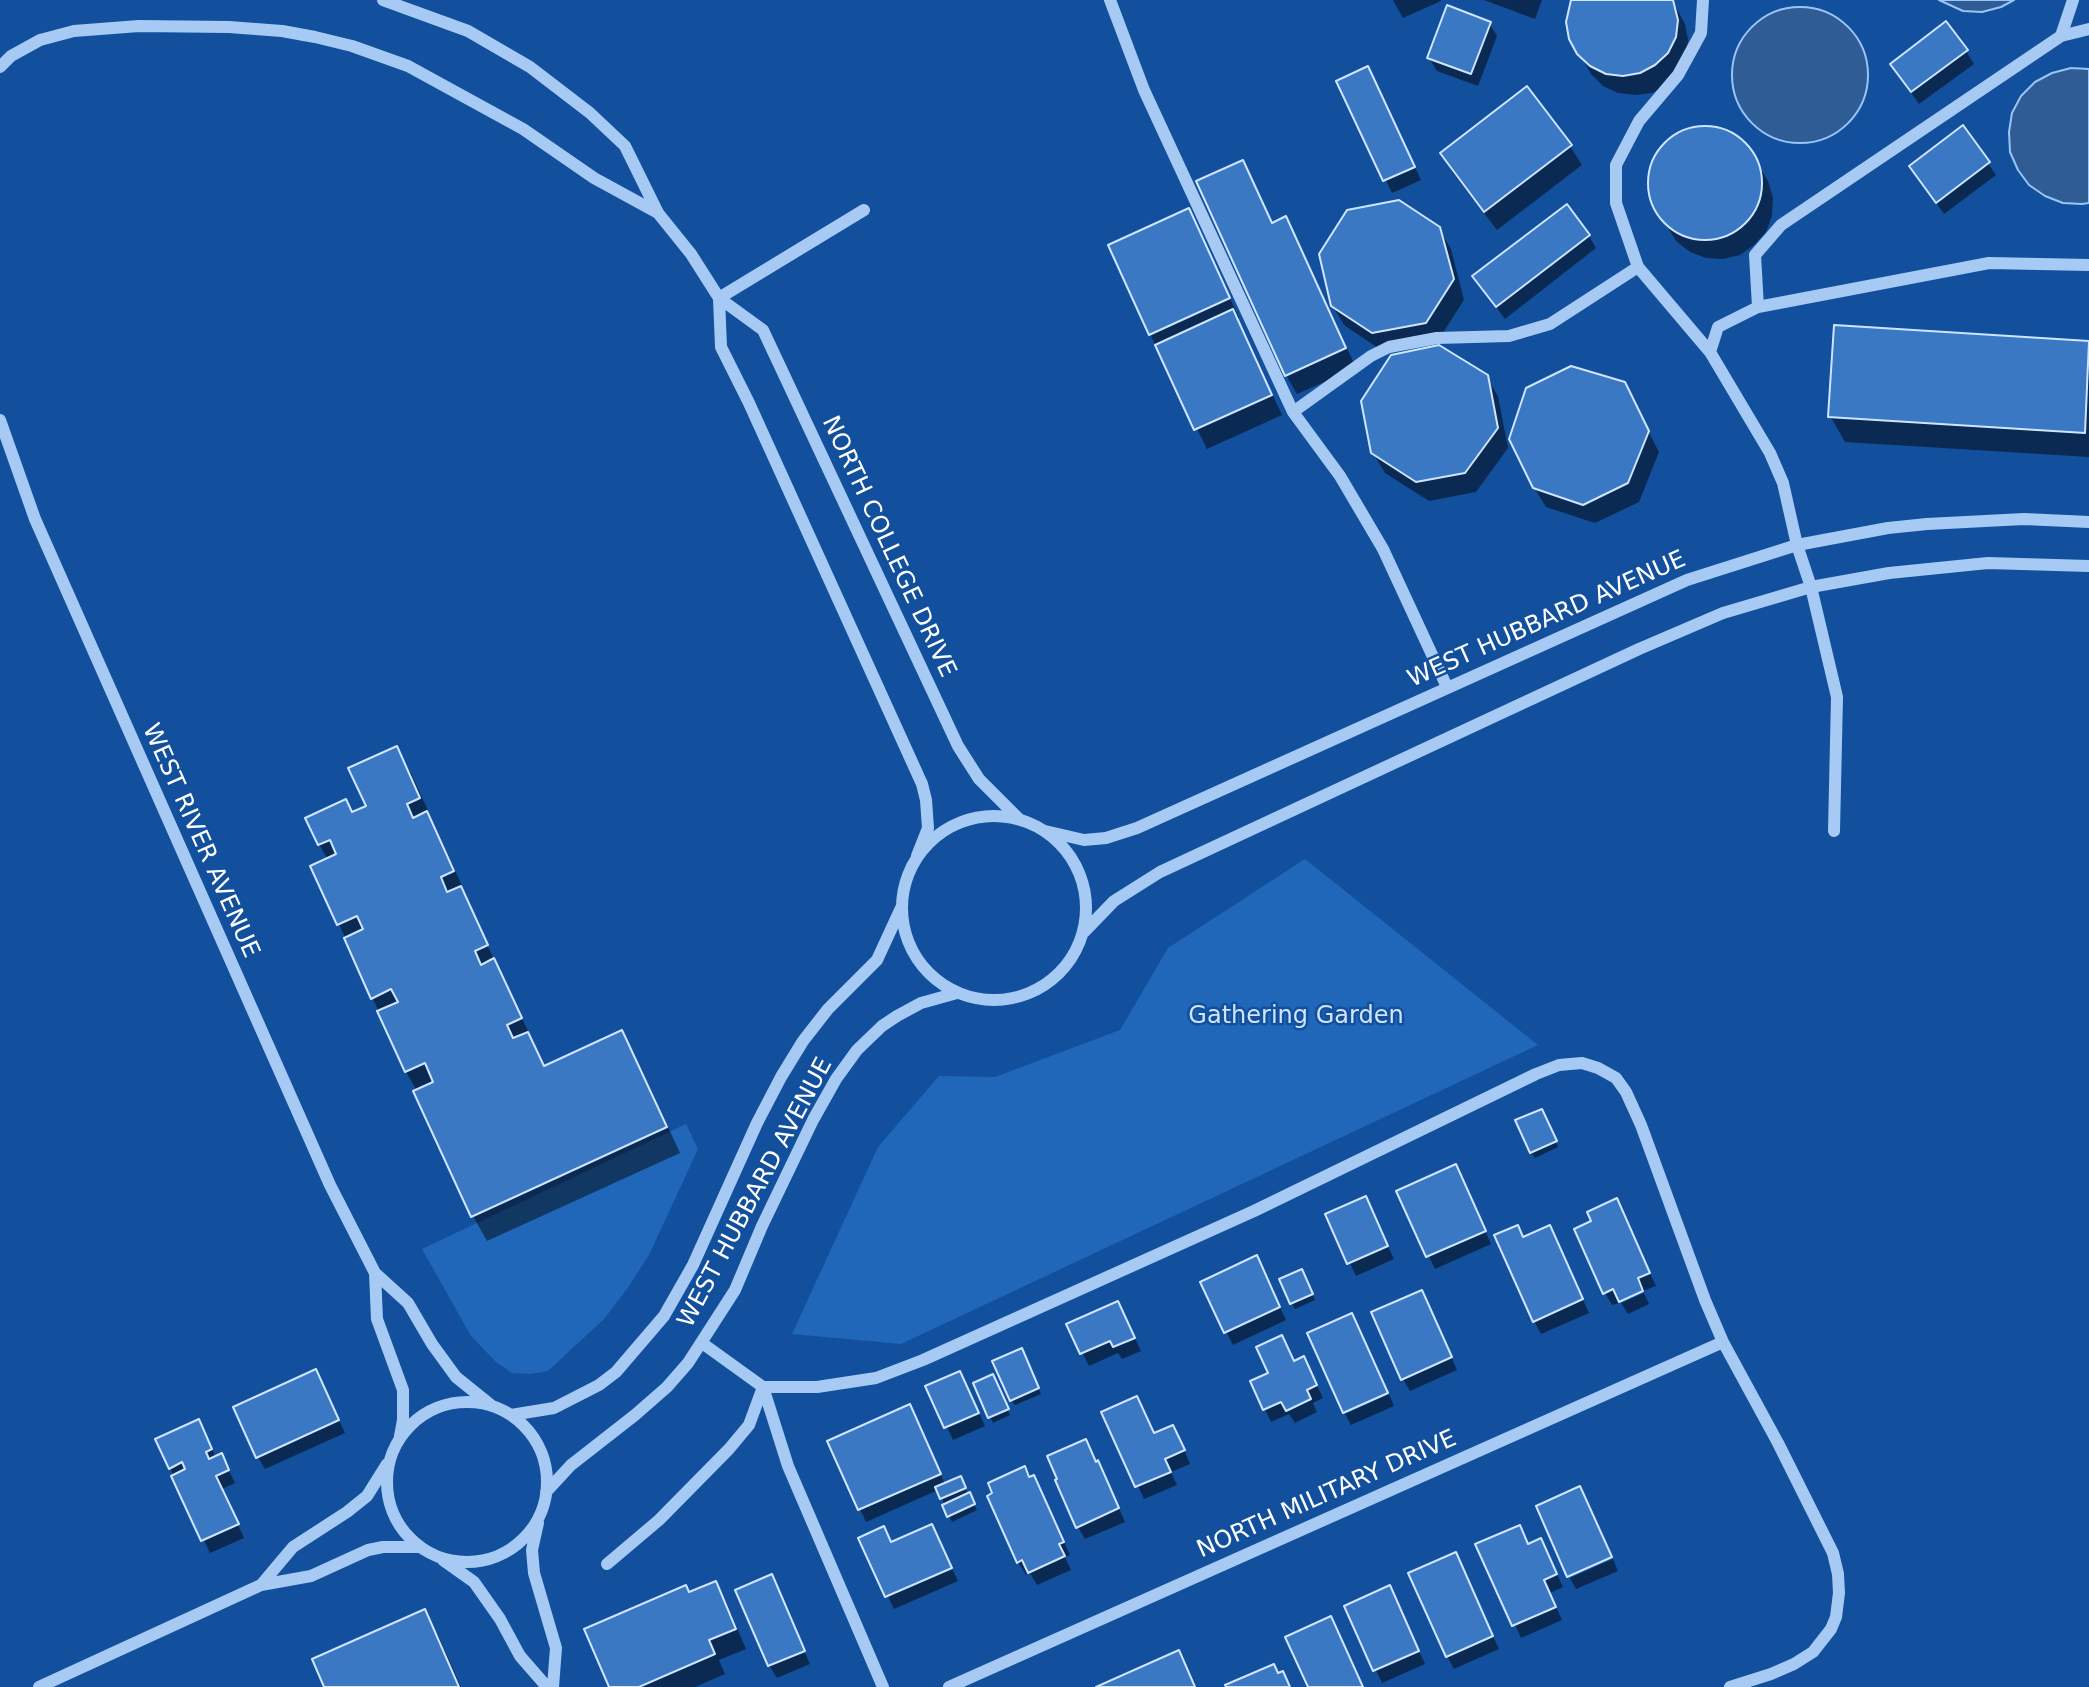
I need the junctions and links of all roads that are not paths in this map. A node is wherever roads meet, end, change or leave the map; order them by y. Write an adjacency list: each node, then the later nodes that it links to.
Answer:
1 (383, 0): 9 (street, NORTH COLLEGE DRIVE)
2 (1110, 0): 15 (street)
3 (1703, 0): 11 (street)
4 (2073, 0): 6 (street)
5 (2089, 29): 6 (street)
6 (2061, 36): 13 (street)
7 (0, 66): 9 (street, NORTH COLLEGE DRIVE)
8 (864, 210): 12 (street)
9 (658, 213): 12 (street, NORTH COLLEGE DRIVE)
10 (2089, 265): 13 (street)
11 (1638, 267): 14 (street); 15 (street)
12 (719, 298): 22 (street, NORTH COLLEGE DRIVE); 25 (street)
13 (1758, 307): 14 (street)
14 (1710, 352): 18 (street)
15 (1293, 412): 21 (street)
16 (0, 420): 29 (street, WEST RIVER AVENUE)
17 (2089, 522): 18 (street, WEST HUBBARD AVENUE)
18 (1797, 545): 20 (street); 21 (street, WEST HUBBARD AVENUE)
19 (2089, 566): 20 (street)
20 (1811, 587): 24 (street); 27 (street)
21 (1447, 687): 23 (street, WEST HUBBARD AVENUE)
22 (1019, 819): 23 (street); 25 (street)
23 (1045, 831): 27 (street)
24 (1834, 831)
25 (917, 856): 26 (street)
26 (901, 908): 28 (street); 34 (street, WEST HUBBARD AVENUE)
27 (1084, 932): 28 (street)
28 (957, 993): 31 (street, WEST HUBBARD AVENUE)
29 (375, 1273): 33 (street, WEST RIVER AVENUE); 35 (street, WEST RIVER AVENUE)
30 (1723, 1342): 32 (street); 47 (street, NORTH MILITARY DRIVE); 48 (street)
31 (702, 1343): 32 (street); 37 (street, WEST HUBBARD AVENUE)
32 (763, 1387): 41 (street); 46 (street)
33 (492, 1406): 34 (street); 35 (street)
34 (511, 1415): 37 (street)
35 (399, 1439): 36 (street)
36 (390, 1461): 39 (street); 42 (street)
37 (546, 1492): 38 (street)
38 (540, 1516): 40 (street); 45 (street)
39 (419, 1547): 40 (street); 42 (street)
40 (440, 1558): 44 (street)
41 (607, 1564)
42 (261, 1584): 43 (street)
43 (40, 1687)
44 (547, 1687)
45 (553, 1687)
46 (884, 1687)
47 (949, 1687)
48 (1730, 1687)

